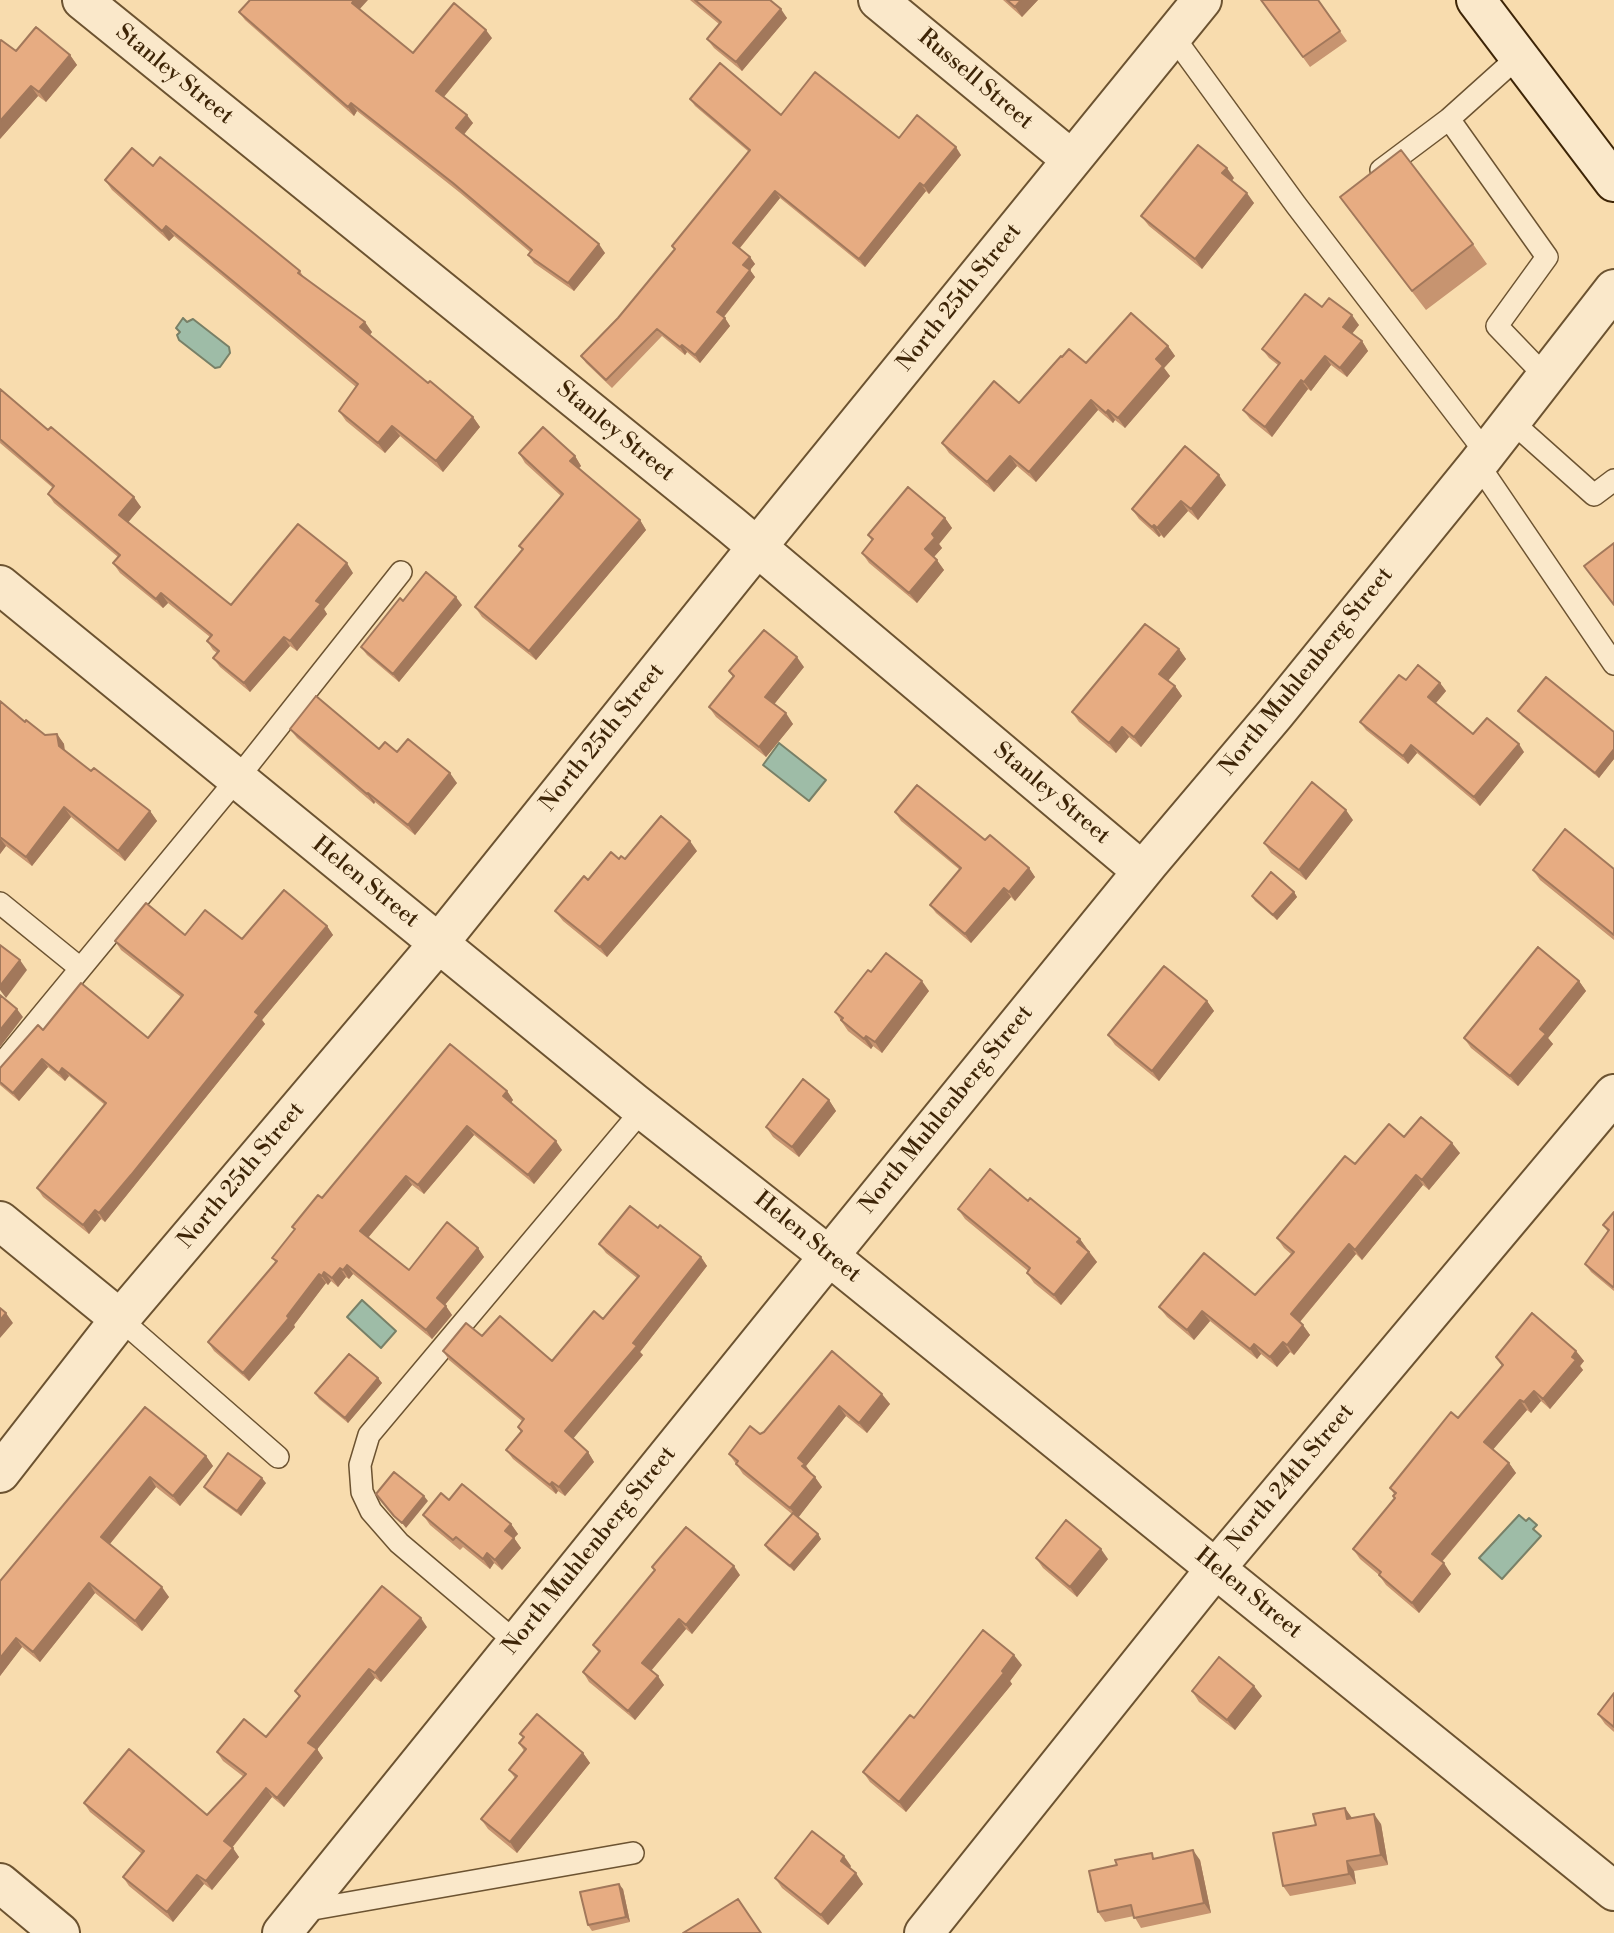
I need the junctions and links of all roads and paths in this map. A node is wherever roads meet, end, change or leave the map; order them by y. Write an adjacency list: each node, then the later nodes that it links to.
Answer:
1 (82, 0): 16 (street, Stanley Street)
2 (878, 0): 8 (street, Russell Street)
3 (1202, 0): 5 (street, North 25th Street)
4 (1476, 0): 6 (street)
5 (1173, 36): 8 (street, North 25th Street); 14 (lane)
6 (1518, 58): 7 (lane); 10 (street)
7 (1449, 119): 9 (lane); 12 (lane)
8 (1072, 160): 16 (street, North 25th Street)
9 (1367, 181)
10 (1614, 182)
11 (1614, 289): 12 (street, North Muhlenberg Street)
12 (1546, 377): 13 (street, North Muhlenberg Street)
13 (1511, 421): 14 (street, North Muhlenberg Street); 15 (lane)
14 (1482, 459): 19 (lane); 21 (street, North Muhlenberg Street)
15 (1614, 480)
16 (757, 547): 21 (street, Stanley Street); 23 (street, North 25th Street)
17 (401, 572): 20 (lane)
18 (0, 585): 20 (street, Helen Street)
19 (1614, 664)
20 (237, 779): 23 (street, Helen Street); 24 (lane)
21 (1142, 871): 29 (street, North Muhlenberg Street)
22 (0, 903): 24 (lane)
23 (438, 944): 27 (street, Helen Street); 30 (street, North 25th Street)
24 (80, 968): 25 (lane)
25 (0, 1066)
26 (1614, 1094): 33 (street, North 24th Street)
27 (643, 1109): 29 (street, Helen Street); 34 (lane)
28 (0, 1221): 30 (street)
29 (829, 1256): 33 (street, Helen Street); 34 (street, North Muhlenberg Street)
30 (120, 1319): 31 (lane); 32 (street, North 25th Street)
31 (278, 1457)
32 (0, 1473)
33 (1216, 1568): 37 (street, Helen Street); 40 (street, North 24th Street)
34 (516, 1642): 38 (street, North Muhlenberg Street)
35 (633, 1853): 38 (lane)
36 (0, 1883): 39 (street)
37 (1614, 1891)
38 (291, 1922)
39 (60, 1933)
40 (924, 1933)

